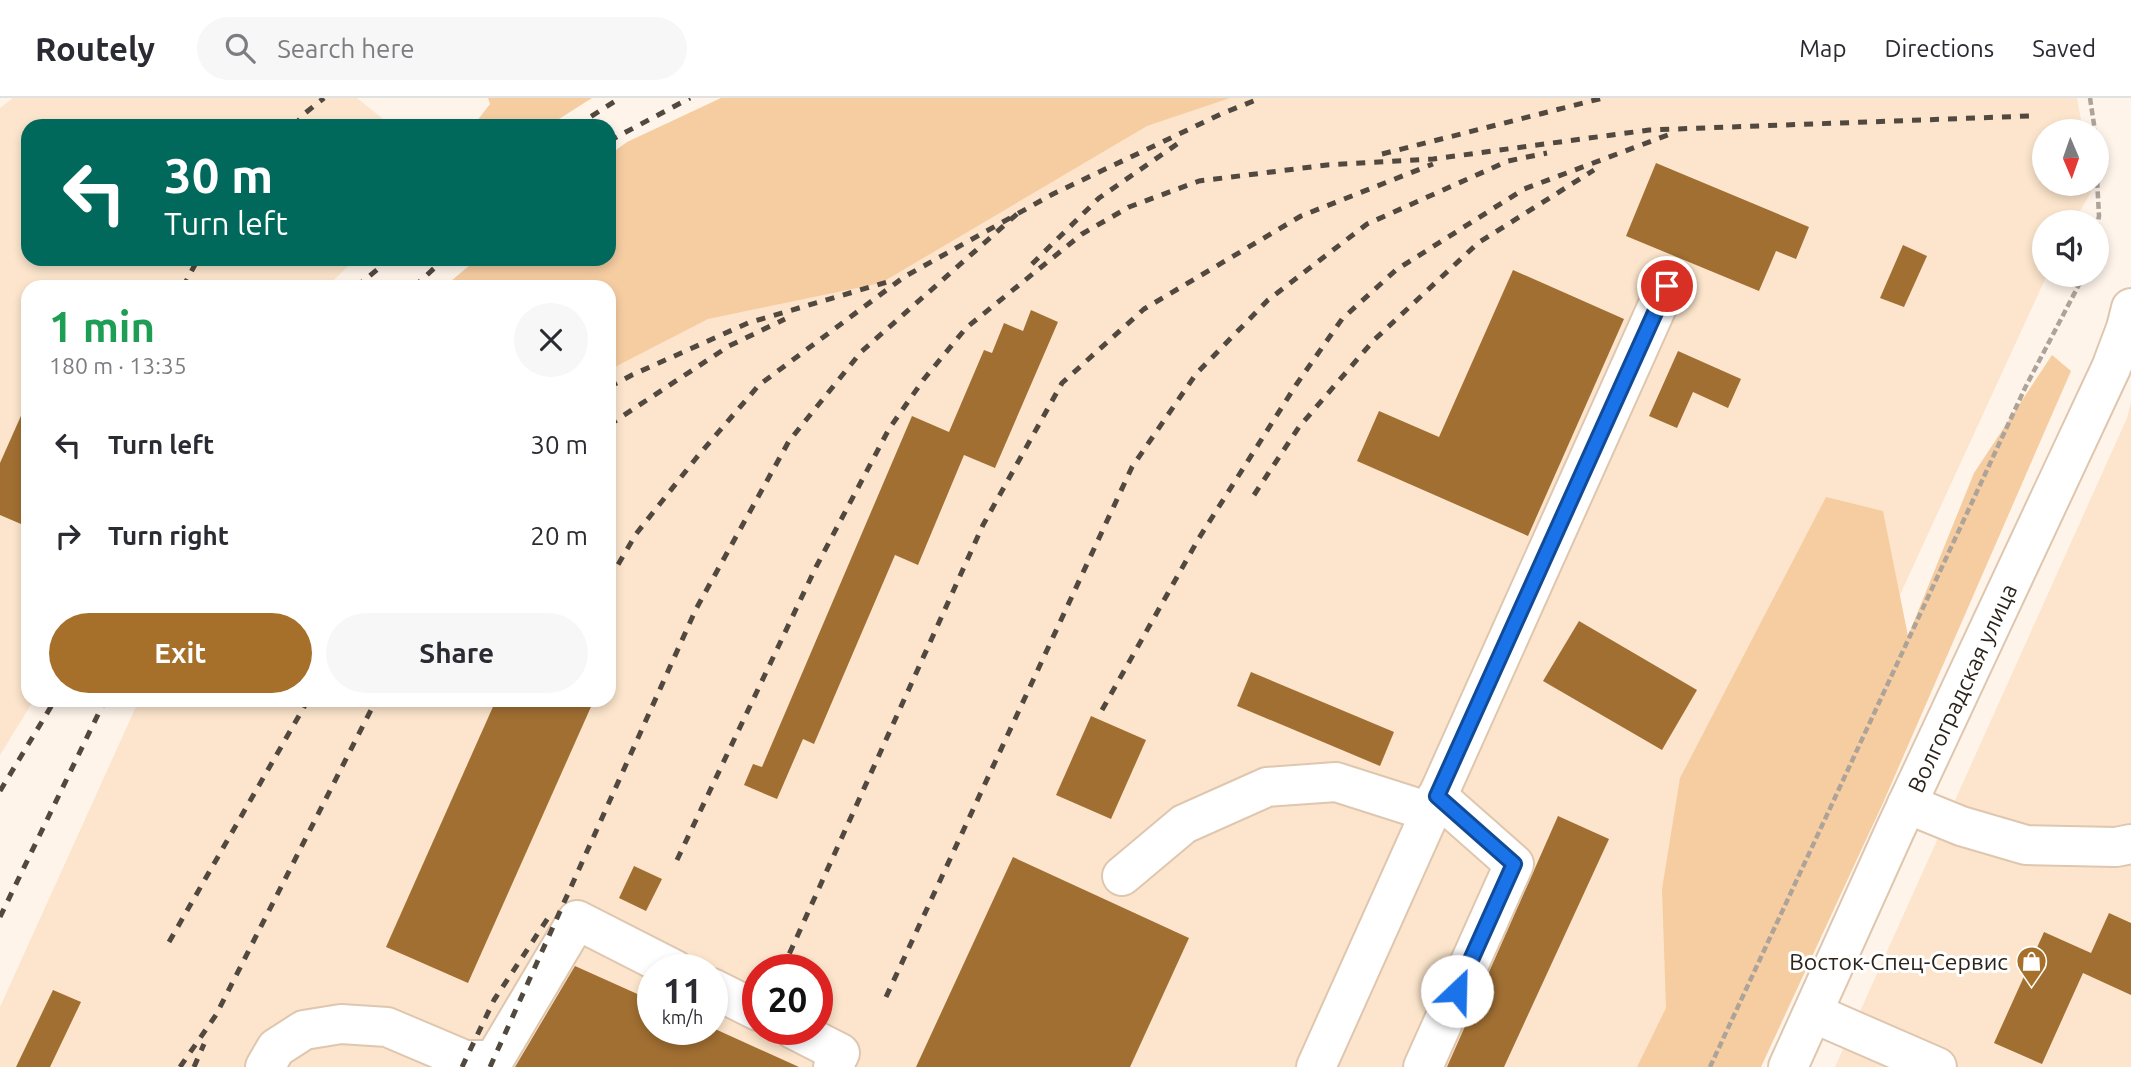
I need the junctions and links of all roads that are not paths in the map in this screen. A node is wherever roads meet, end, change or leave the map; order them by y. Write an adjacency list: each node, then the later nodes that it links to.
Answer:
1 (1667, 286): 4 (main road)
2 (2131, 308): 3 (main road, Волгоградская улица)
3 (2121, 373): 5 (main road, Волгоградская улица)
4 (1434, 804): 7 (main road); 13 (main road); 14 (main road)
5 (1907, 804): 6 (main road); 9 (main road, Волгоградская улица)
6 (2131, 844)
7 (1122, 876)
8 (644, 954): 11 (main road)
9 (1813, 1013): 15 (main road, Волгоградская улица); 16 (main road)
10 (826, 1045): 12 (main road)
11 (265, 1067)
12 (833, 1067)
13 (1316, 1067)
14 (1423, 1067)
15 (1788, 1067)
16 (1937, 1067)

